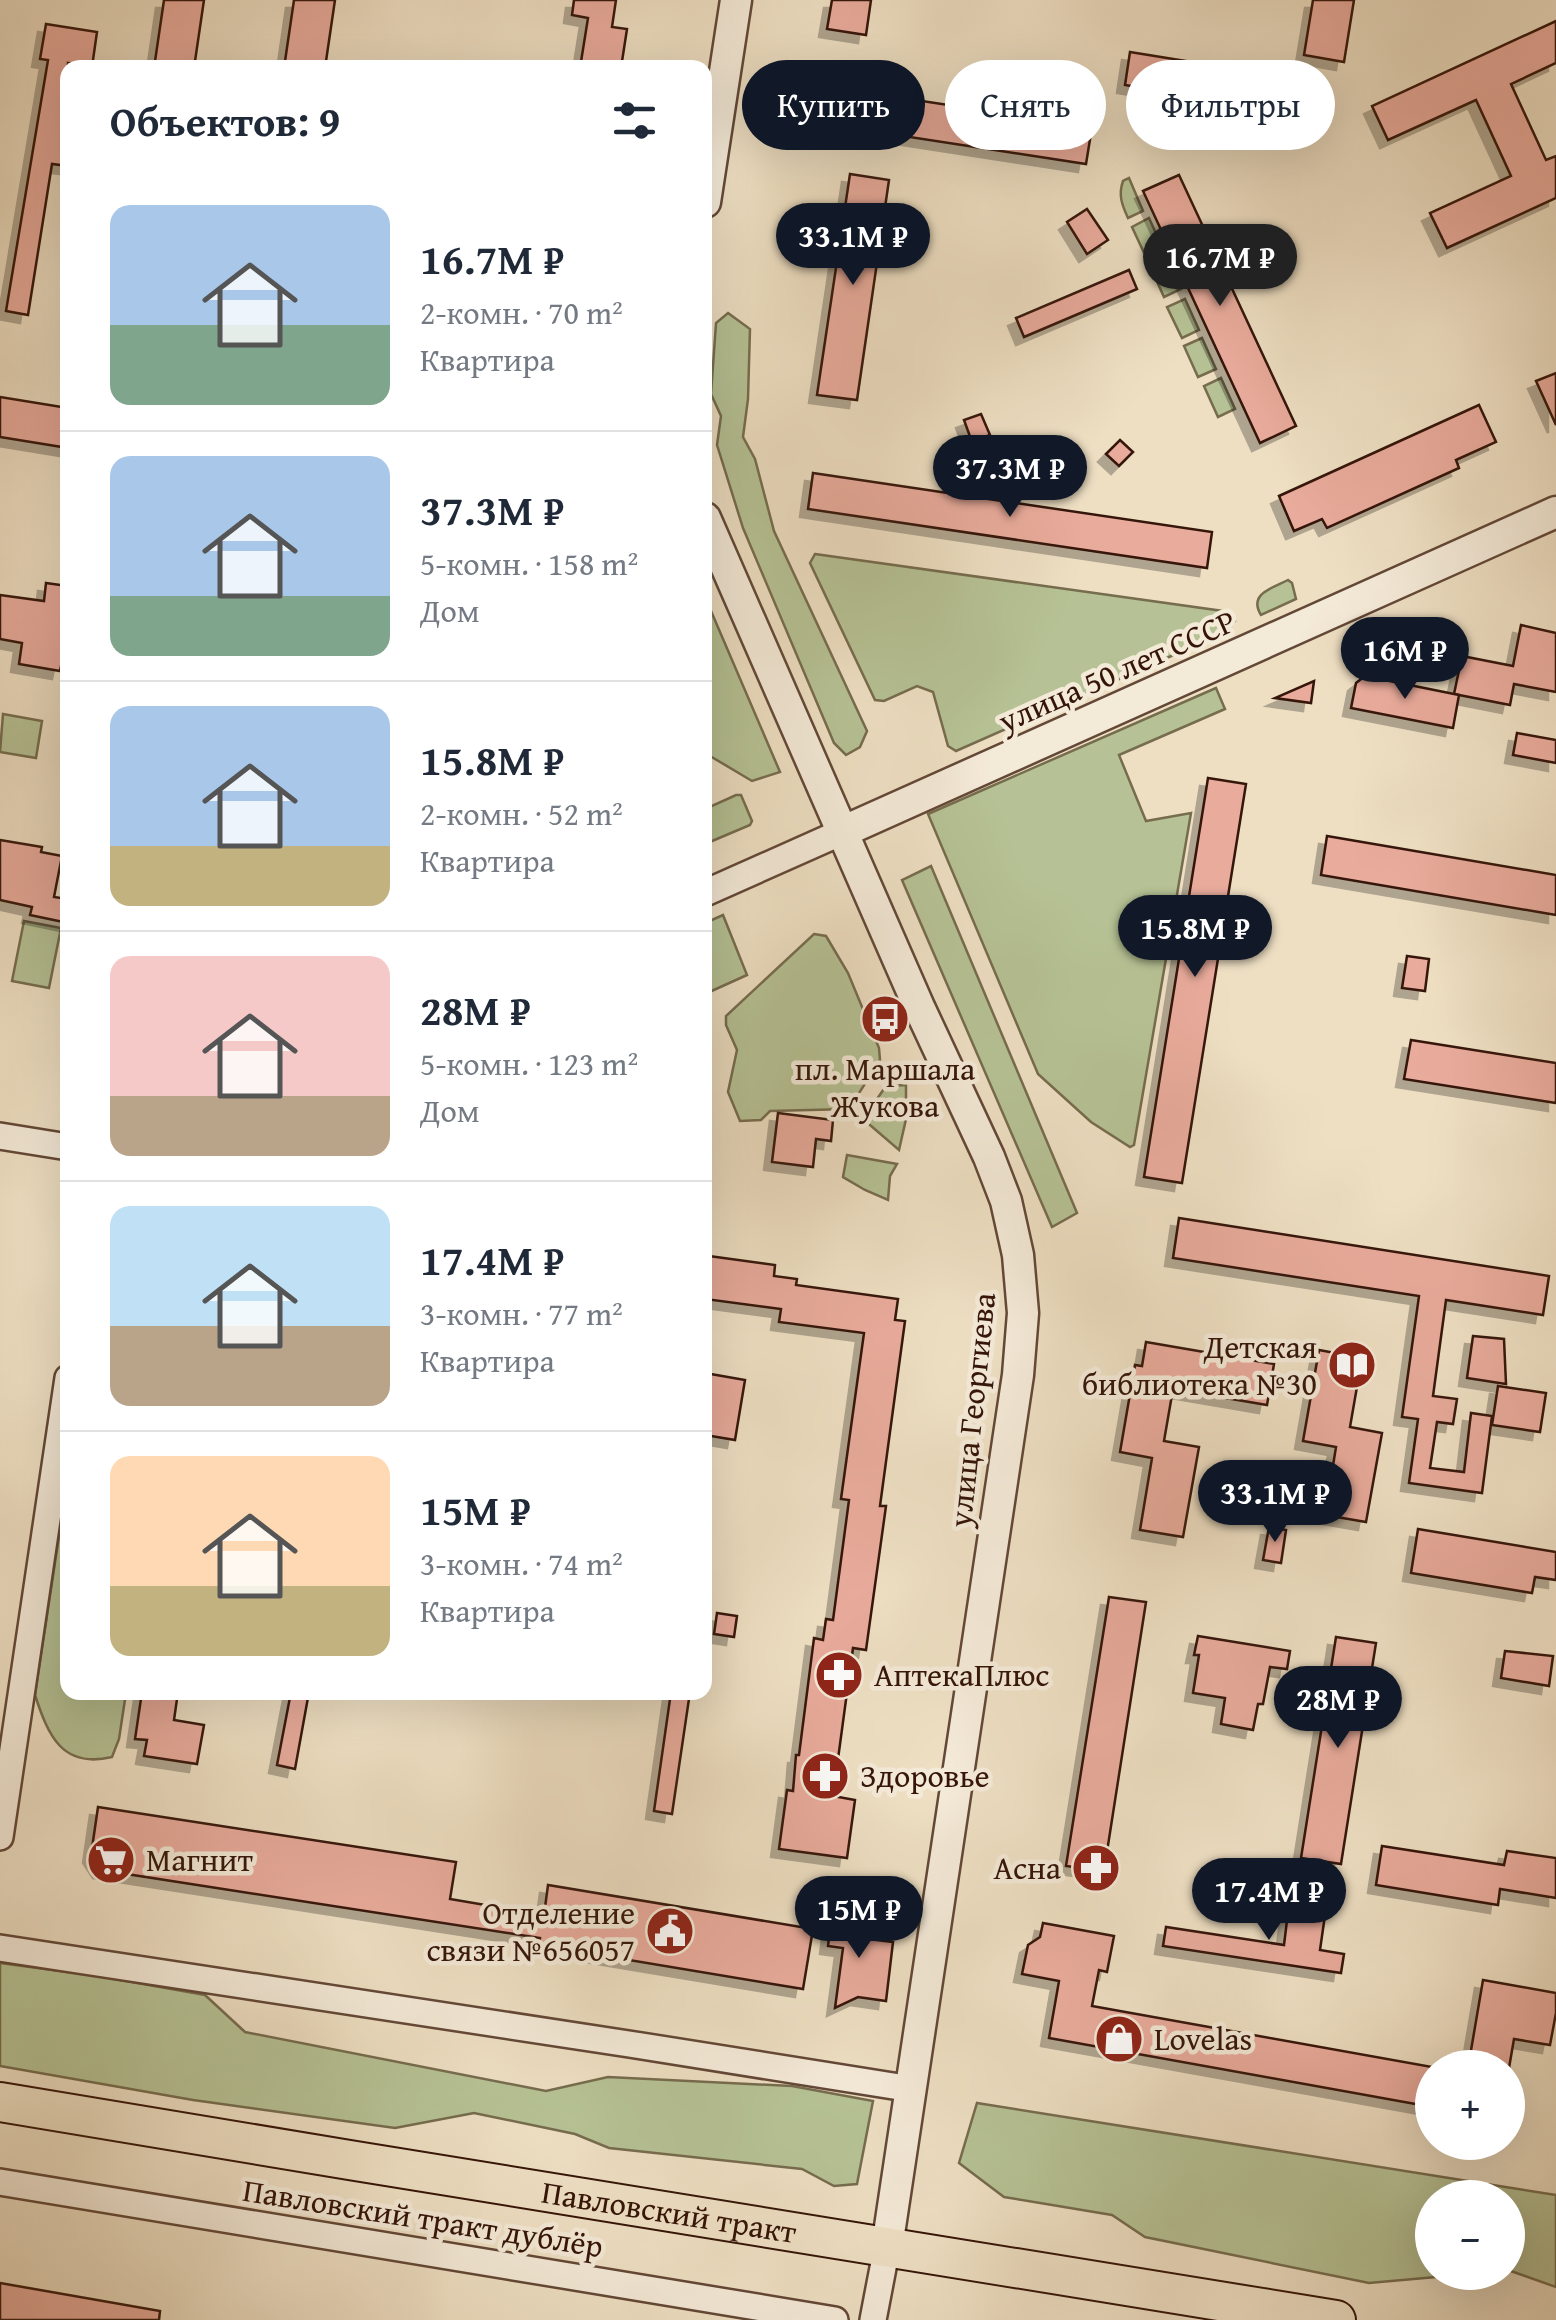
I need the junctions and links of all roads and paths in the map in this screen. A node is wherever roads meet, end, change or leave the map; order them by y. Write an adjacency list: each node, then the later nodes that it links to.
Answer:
1 (736, 0): 2 (street)
2 (712, 156)
3 (1556, 512): 5 (street, улица 50 лет СССР)
4 (712, 534): 5 (street, улица Георгиева)
5 (842, 832): 6 (street, улица 50 лет СССР); 12 (street, улица Георгиева)
6 (712, 890)
7 (0, 1136): 8 (street)
8 (60, 1145)
9 (60, 1432): 10 (street)
10 (0, 1837)
11 (0, 1948): 12 (street)
12 (912, 2089): 15 (street, улица Георгиева)
13 (0, 2102): 15 (main road, Павловский тракт)
14 (0, 2182): 16 (street, Павловский тракт дублёр)
15 (887, 2247): 17 (street); 18 (main road, Павловский тракт)
16 (835, 2320)
17 (874, 2320)
18 (1336, 2320)

